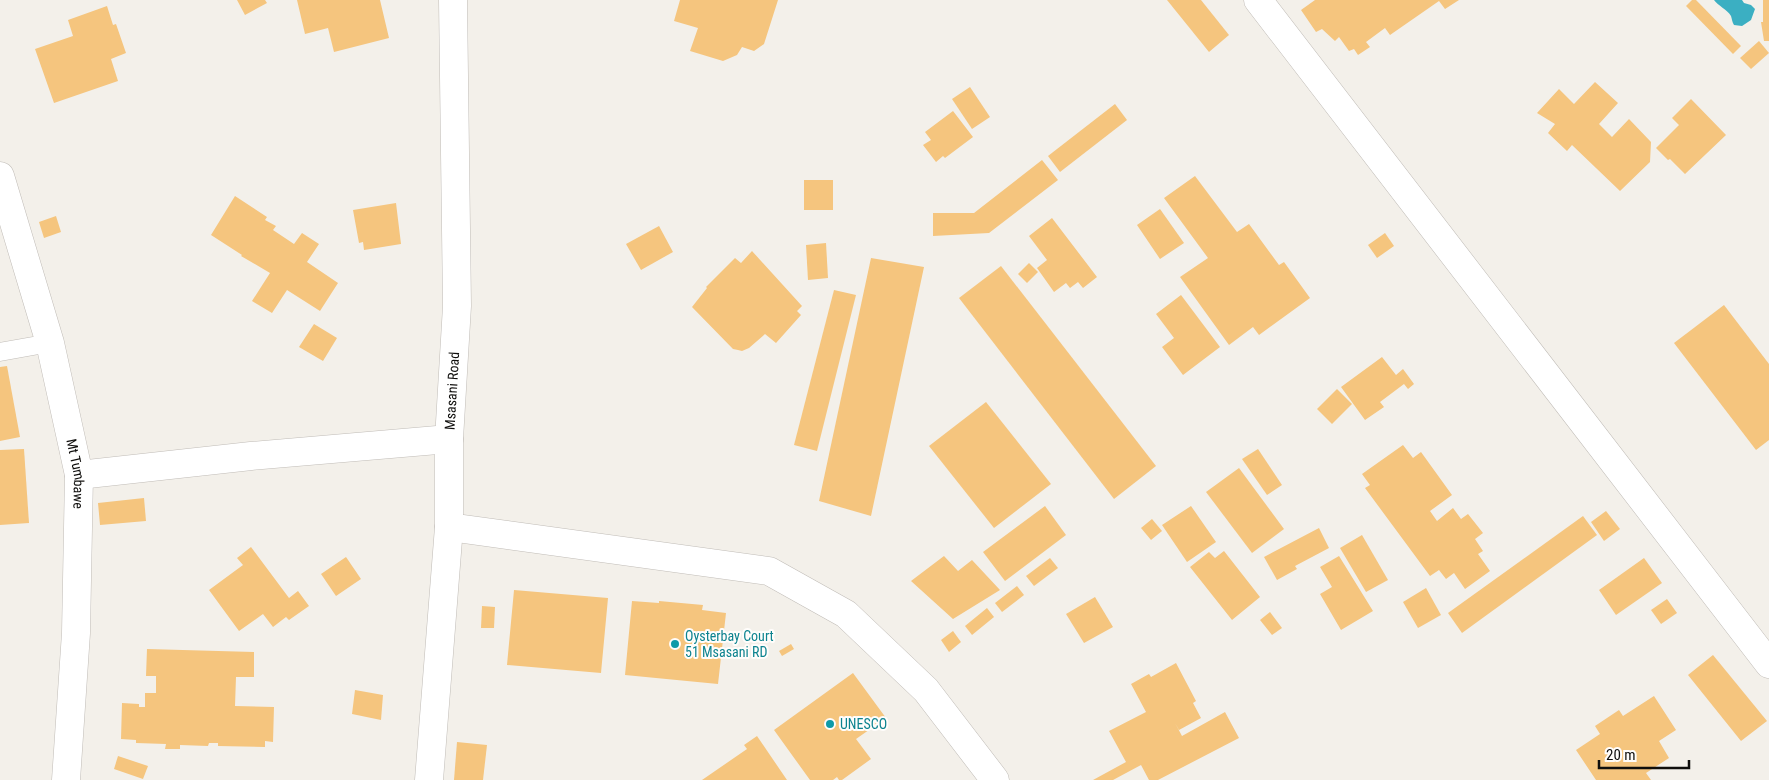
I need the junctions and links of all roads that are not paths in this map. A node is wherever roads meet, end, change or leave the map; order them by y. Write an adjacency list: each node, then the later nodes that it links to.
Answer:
1 (453, 0): 6 (street, Msasani Road)
2 (1258, 0): 9 (street)
3 (0, 176): 4 (street, Mt Tumbawe)
4 (50, 343): 5 (lane); 7 (street, Mt Tumbawe)
5 (0, 352)
6 (449, 439): 7 (street); 8 (street, Msasani Road)
7 (79, 475): 10 (street, Mt Tumbawe)
8 (448, 527): 11 (street, Msasani Road); 12 (street)
9 (1769, 664)
10 (66, 780)
11 (429, 780)
12 (995, 780)

